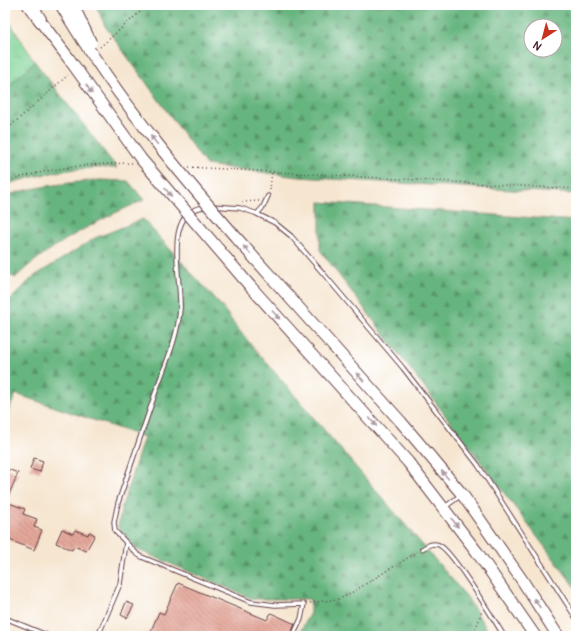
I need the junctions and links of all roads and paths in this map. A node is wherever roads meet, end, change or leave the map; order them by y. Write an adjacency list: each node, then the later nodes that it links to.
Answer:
1 (28, 5): 5 (main road)
2 (36, 5): 5 (lane)
3 (61, 5): 6 (main road, bridge)
4 (73, 5): 6 (main road, bridge)
5 (67, 56): 15 (main road, one-way to 15, bridge)
6 (105, 74): 14 (main road, one-way to 6, bridge)
7 (140, 164): 10 (path)
8 (184, 166): 9 (path)
9 (272, 171): 11 (path); 12 (path)
10 (5, 182)
11 (576, 189)
12 (268, 196): 13 (lane)
13 (257, 214): 16 (lane); 21 (lane)
14 (462, 494): 15 (lane); 28 (main road, one-way to 14)
15 (444, 508): 27 (main road, one-way to 27)
16 (126, 543): 18 (lane); 23 (lane)
17 (422, 549): 18 (path); 19 (lane)
18 (304, 604): 24 (lane)
19 (483, 604): 25 (path); 26 (lane)
20 (5, 618): 22 (lane)
21 (576, 618)
22 (49, 636)
23 (98, 636)
24 (294, 636)
25 (473, 636)
26 (504, 636)
27 (534, 636)
28 (558, 636)

